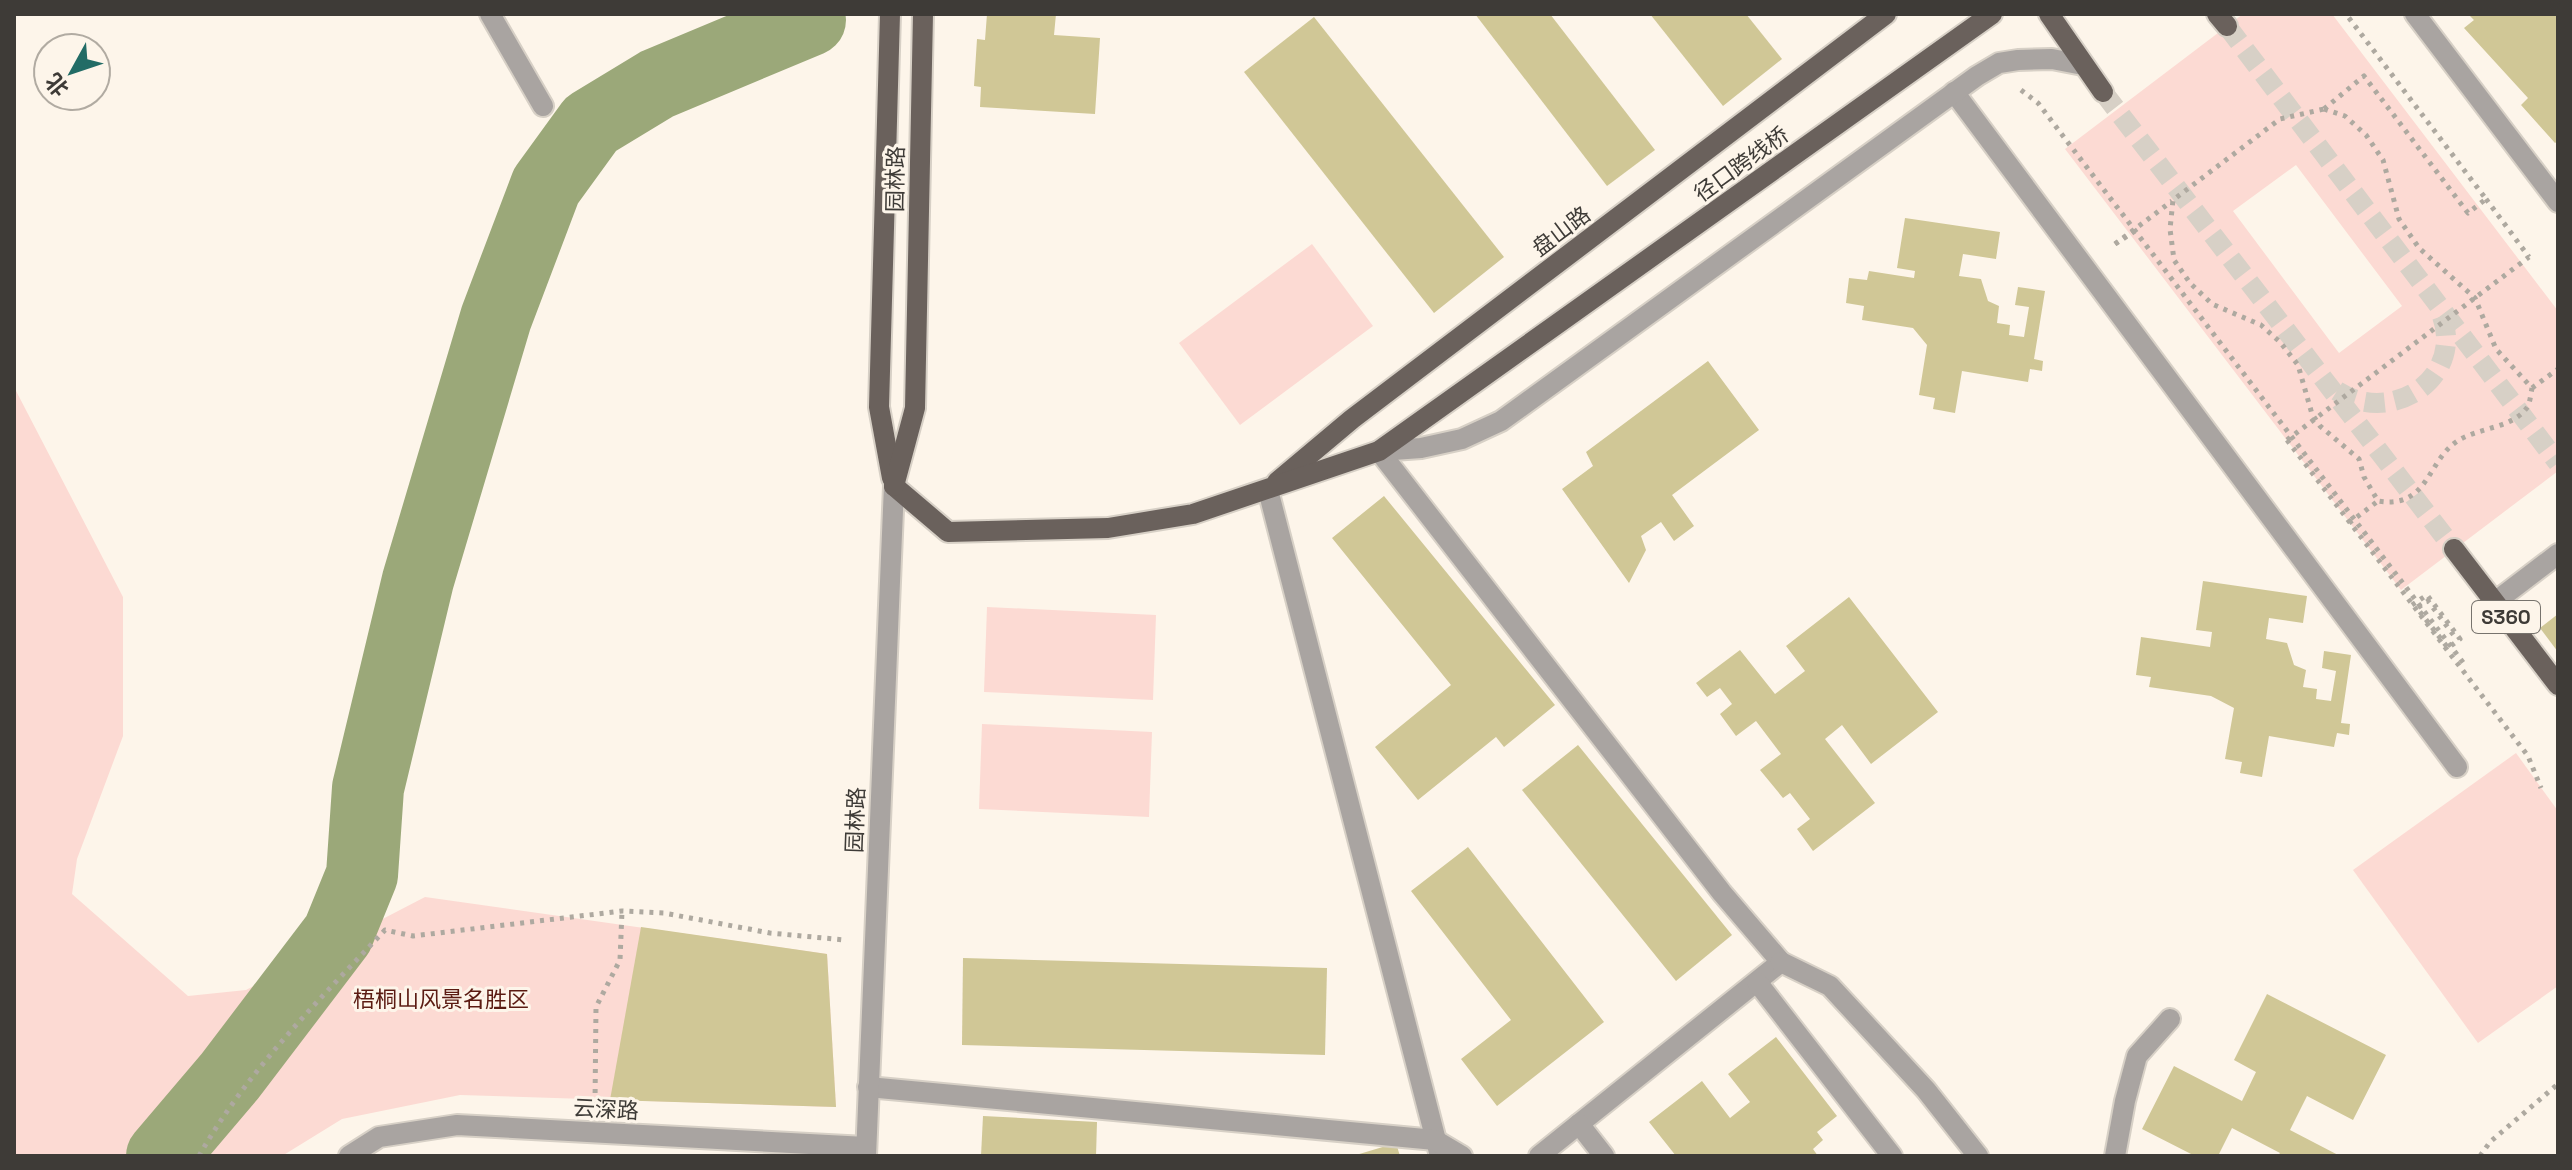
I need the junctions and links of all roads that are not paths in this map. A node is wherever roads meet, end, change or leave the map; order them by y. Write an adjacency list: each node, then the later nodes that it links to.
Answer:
1 (490, 14): 11 (street)
2 (890, 14): 15 (main road, 园林路)
3 (923, 14): 15 (main road, 园林路)
4 (1886, 14): 16 (main road, 盘山路)
5 (1992, 14): 13 (main road, 径口跨线桥)
6 (2049, 14): 8 (main road)
7 (2415, 14): 12 (street)
8 (2083, 65): 9 (street); 10 (main road)
9 (1954, 92): 14 (street); 21 (street)
10 (2103, 92)
11 (543, 106)
12 (2558, 202)
13 (1517, 354): 14 (main road, 盘山路)
14 (1379, 451): 16 (main road, 盘山路); 22 (street)
15 (894, 486): 16 (main road, 盘山路); 25 (street, 园林路)
16 (1268, 490): 27 (street)
17 (2454, 549): 19 (main road, S360)
18 (2558, 554): 19 (street)
19 (2495, 602): 20 (main road, S360)
20 (2558, 685)
21 (2457, 767)
22 (1781, 962): 23 (street); 34 (street)
23 (1757, 982): 26 (street); 33 (street)
24 (2170, 1019): 35 (street)
25 (868, 1087): 27 (street); 28 (street, 园林路)
26 (1579, 1124): 31 (street); 32 (street)
27 (1438, 1148): 30 (street)
28 (866, 1152): 29 (street, 云深路)
29 (349, 1156)
30 (1462, 1156)
31 (1539, 1156)
32 (1604, 1156)
33 (1892, 1156)
34 (1978, 1156)
35 (2115, 1156)

